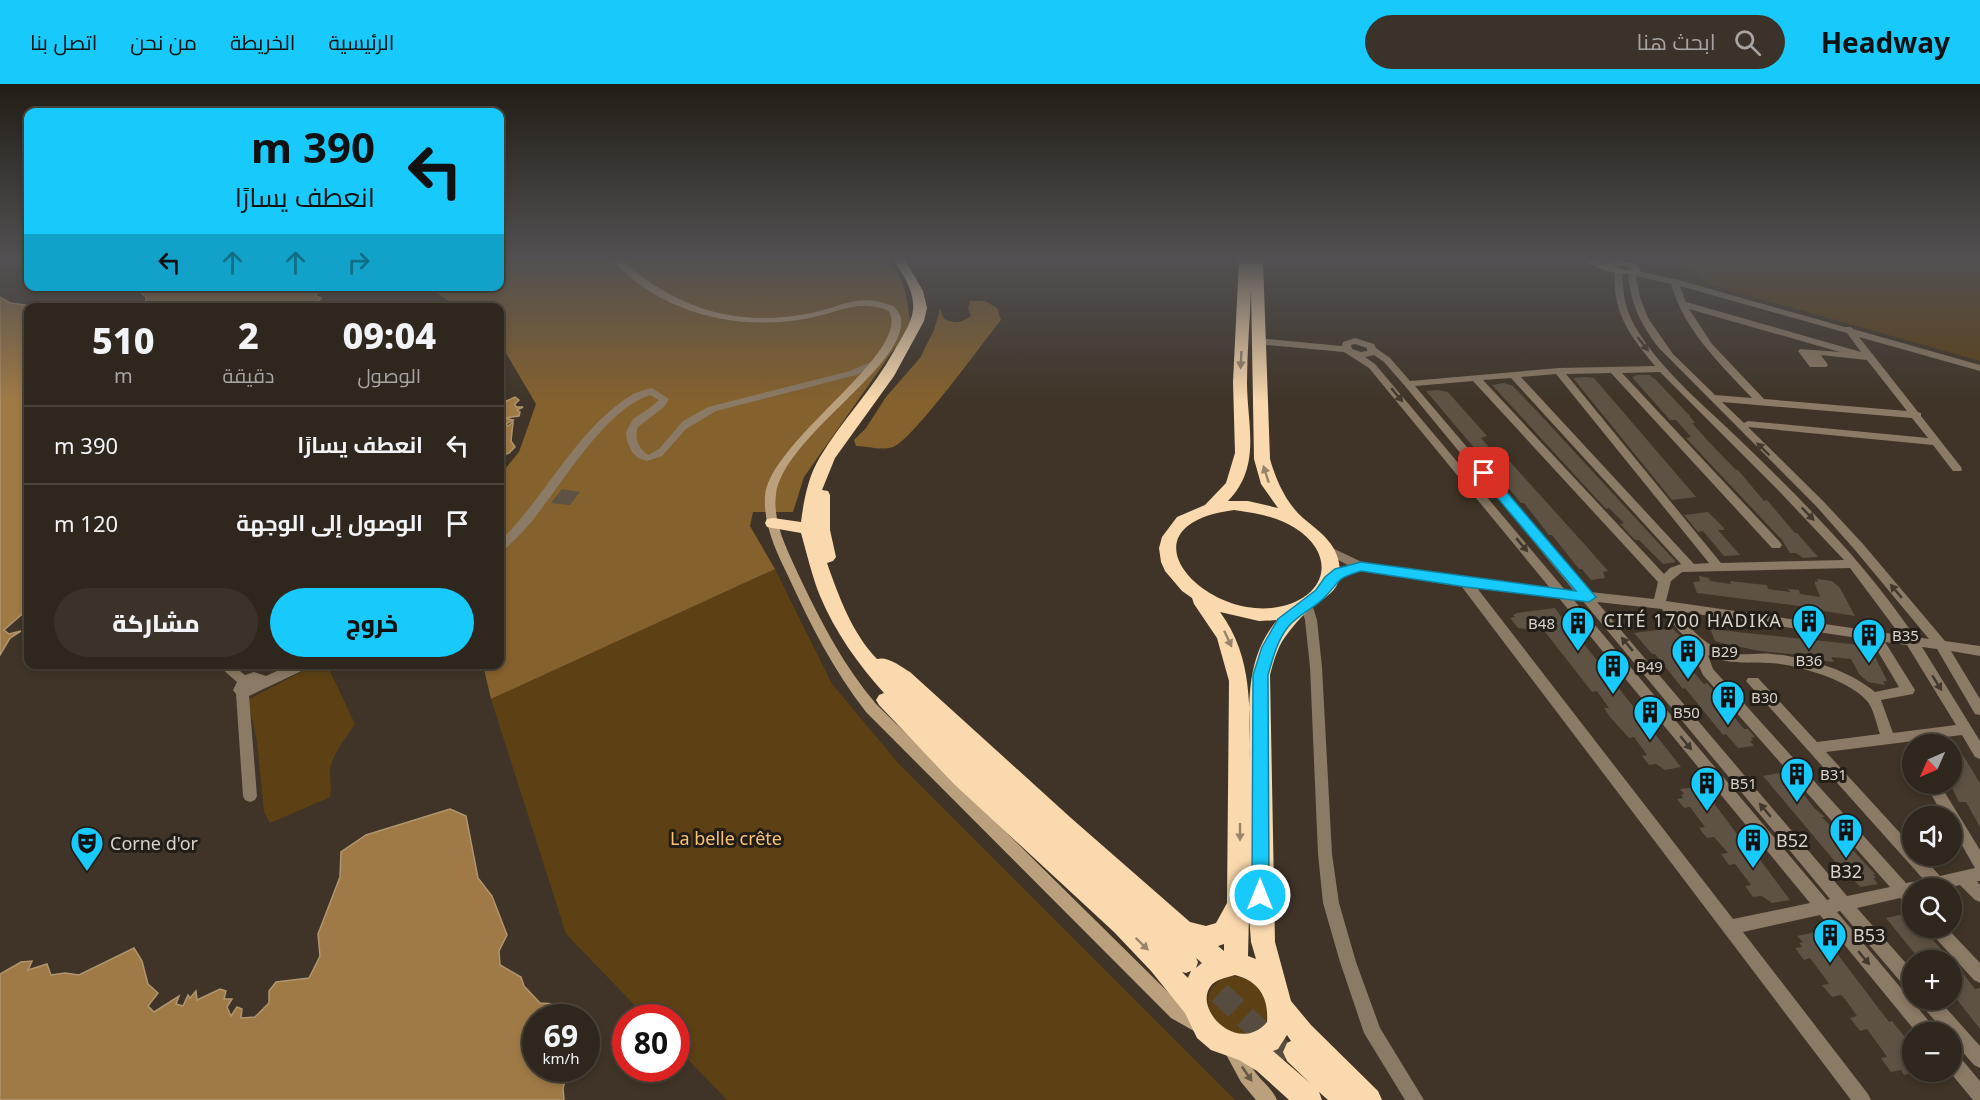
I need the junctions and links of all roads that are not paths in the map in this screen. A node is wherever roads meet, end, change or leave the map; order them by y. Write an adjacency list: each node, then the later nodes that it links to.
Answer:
1 (689, 307): 2 (street)
2 (836, 307)
3 (889, 307): 19 (street)
4 (920, 307): 35 (highway)
5 (923, 307): 43 (highway)
6 (1244, 307): 36 (highway, one-way to 36)
7 (1257, 307): 14 (highway)
8 (1622, 307): 21 (street, one-way to 21)
9 (1637, 307): 29 (street)
10 (1684, 307): 30 (street)
11 (1694, 307): 18 (street)
12 (1769, 307): 13 (street)
13 (1848, 329): 18 (street); 20 (street)
14 (1257, 341): 16 (street); 38 (highway, one-way to 14)
15 (1373, 350): 16 (street); 16 (street); 28 (street)
16 (1351, 352): 52 (street, one-way to 52)
17 (1807, 356): 18 (street)
18 (1869, 357): 31 (street)
19 (873, 364): 25 (street); 27 (street)
20 (1980, 368)
21 (1663, 369): 22 (street); 44 (street, one-way to 44)
22 (1614, 370): 23 (street); 41 (street)
23 (1559, 371): 24 (street); 47 (street)
24 (1513, 374): 26 (street); 46 (street)
25 (836, 377): 27 (street); 40 (street)
26 (1475, 378): 28 (street); 49 (street)
27 (856, 384): 37 (street)
28 (1408, 384): 53 (street)
29 (1712, 398): 30 (street); 58 (street, one-way to 29)
30 (1760, 401): 31 (street)
31 (1917, 415): 33 (street)
32 (1748, 424): 33 (street)
33 (1937, 442): 34 (street)
34 (1958, 469)
35 (812, 498): 37 (highway); 39 (highway)
36 (1212, 507): 38 (highway); 51 (highway)
37 (772, 521): 39 (highway); 95 (street)
38 (1298, 522): 42 (highway)
39 (808, 529): 43 (highway); 61 (highway)
40 (504, 543)
41 (1776, 545)
42 (1326, 549): 45 (street); 48 (highway)
43 (826, 553): 61 (highway)
44 (1854, 564): 47 (street); 57 (street)
45 (1361, 567): 48 (street); 50 (street)
46 (1691, 568): 47 (street); 49 (street)
47 (1719, 568)
48 (1329, 580): 54 (highway)
49 (1664, 581): 55 (street)
50 (1466, 583): 52 (street); 84 (street)
51 (1193, 592): 54 (highway); 81 (highway, one-way to 81)
52 (1563, 594): 53 (street); 83 (street, one-way to 83)
53 (1589, 597): 55 (street); 82 (street, one-way to 53)
54 (1306, 604): 91 (highway); 105 (street)
55 (1663, 604): 56 (street); 59 (street)
56 (1875, 635): 57 (street); 66 (street)
57 (1912, 641): 58 (street); 68 (street, one-way to 68)
58 (1940, 645): 60 (street); 67 (street)
59 (1704, 647): 66 (street); 78 (street)
60 (1980, 651)
61 (875, 664): 85 (highway); 87 (highway); 92 (highway, one-way to 92)
62 (228, 669): 65 (street)
63 (294, 669): 65 (street)
64 (1753, 681): 70 (street)
65 (243, 686): 72 (street)
66 (1872, 697): 69 (street)
67 (1980, 710)
68 (1965, 729): 69 (street); 71 (street)
69 (1888, 739): 70 (street)
70 (1814, 748): 76 (street)
71 (1980, 753)
72 (250, 796)
73 (1962, 834): 74 (street)
74 (1980, 864)
75 (1980, 874): 77 (street)
76 (1933, 878)
77 (1963, 878): 80 (street)
78 (1902, 882)
79 (1902, 893): 82 (street)
80 (1980, 895)
81 (1239, 898): 85 (highway); 88 (highway)
82 (1843, 903): 83 (street); 89 (street)
83 (1822, 908): 84 (street); 94 (street, one-way to 94)
84 (1731, 927): 106 (street)
85 (1182, 930): 88 (highway)
86 (1946, 938): 90 (street)
87 (1189, 959)
88 (1229, 964): 91 (highway); 92 (highway)
89 (1902, 971)
90 (1980, 975)
91 (1279, 1002): 96 (highway); 104 (highway)
92 (1194, 1005): 95 (highway)
93 (1938, 1010): 97 (street)
94 (1919, 1022)
95 (1206, 1029): 96 (highway)
96 (1238, 1047): 100 (street, one-way to 100); 101 (highway)
97 (1980, 1059)
98 (1962, 1073): 99 (street)
99 (1980, 1095)
100 (1268, 1100)
101 (1309, 1100)
102 (1333, 1100): 103 (highway)
103 (1347, 1100)
104 (1369, 1100)
105 (1415, 1100)
106 (1862, 1100)

